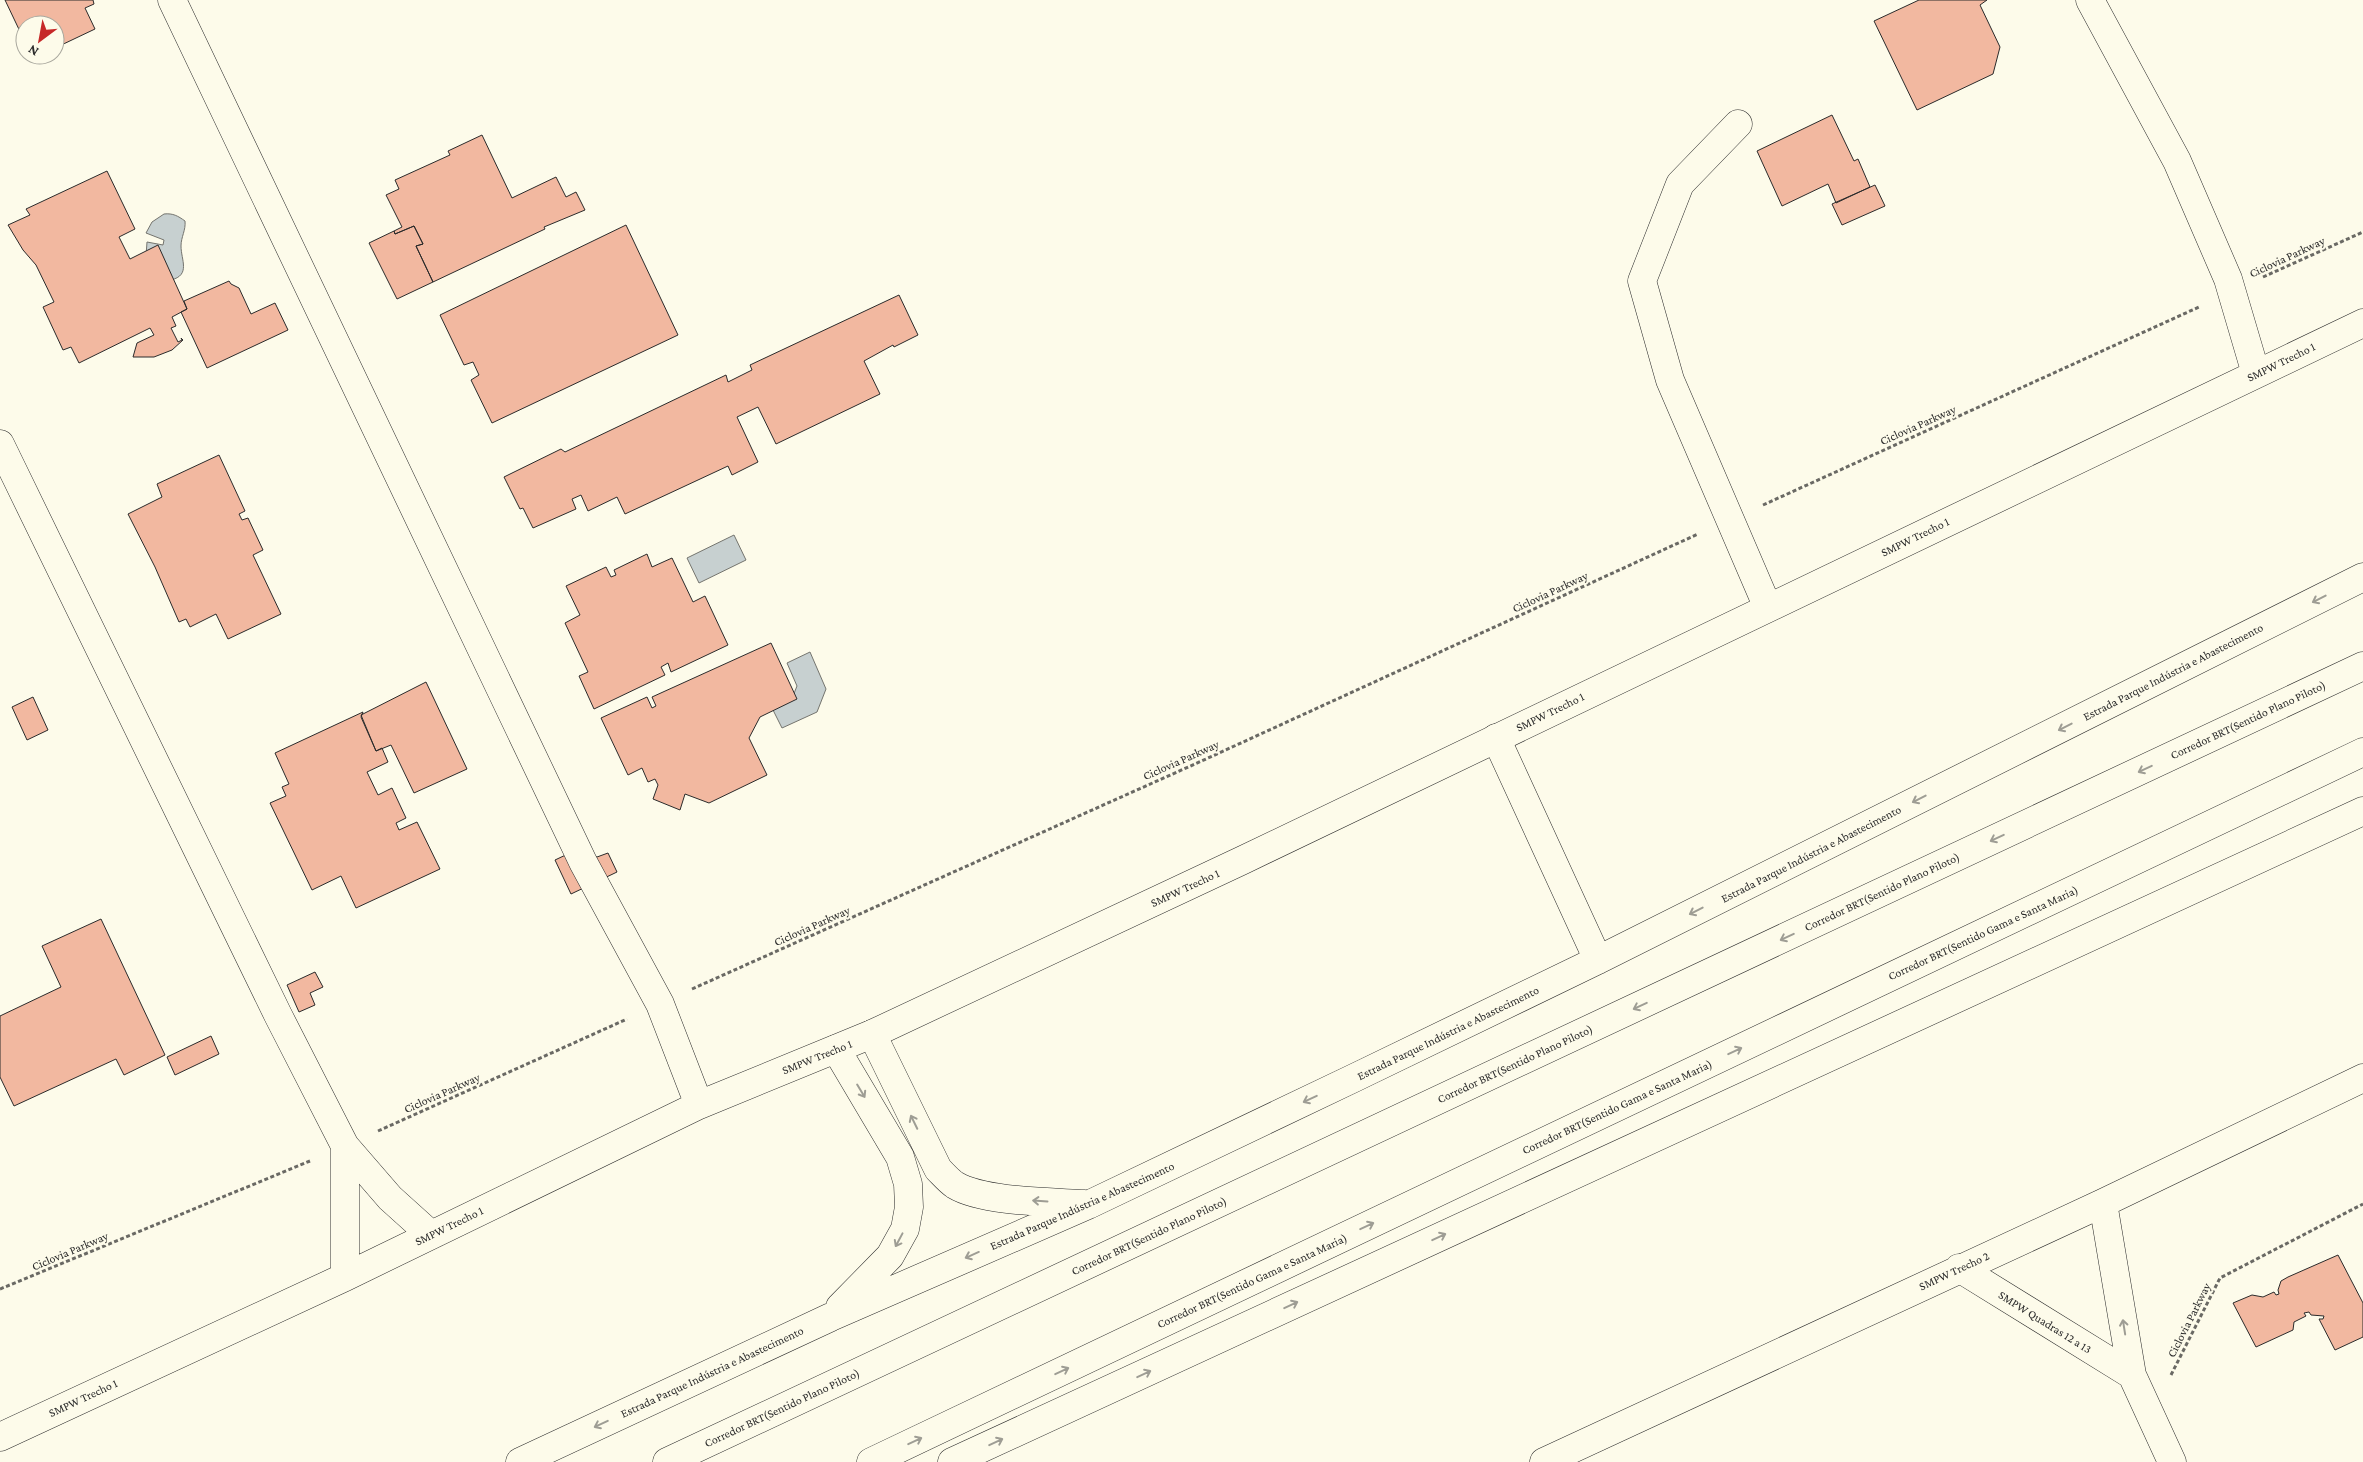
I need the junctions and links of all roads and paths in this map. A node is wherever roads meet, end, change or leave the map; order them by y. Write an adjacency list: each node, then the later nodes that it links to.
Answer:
1 (172, 0): 17 (main road)
2 (2090, 0): 5 (main road)
3 (1738, 124): 9 (main road)
4 (2363, 232): 5 (path, Ciclovia Parkway)
5 (2232, 292): 7 (main road); 9 (path, Ciclovia Parkway)
6 (2363, 323): 7 (main road, SMPW Trecho 1)
7 (2256, 374): 11 (main road, SMPW Trecho 1)
8 (0, 444): 22 (main road)
9 (1730, 520): 11 (main road); 17 (path, Ciclovia Parkway)
10 (2363, 577): 16 (main road, Estrada Parque Indústria e Abastecimento, one-way to 16)
11 (1768, 608): 13 (main road, SMPW Trecho 1)
12 (2363, 666): 35 (main road, Corredor BRT(Sentido Plano Piloto), one-way to 35)
13 (1496, 738): 16 (main road); 18 (main road, SMPW Trecho 1)
14 (2363, 752): 36 (main road, Corredor BRT(Sentido Gama e Santa Maria), one-way to 14)
15 (2363, 811): 37 (main road, one-way to 15)
16 (1598, 960): 25 (main road, Estrada Parque Indústria e Abastecimento, one-way to 25)
17 (660, 1004): 21 (main road); 22 (path, Ciclovia Parkway)
18 (872, 1034): 19 (main road, SMPW Trecho 1); 25 (main road, one-way to 18)
19 (836, 1049): 21 (main road, SMPW Trecho 1); 30 (main road, one-way to 30)
20 (2363, 1078): 23 (main road, SMPW Trecho 2)
21 (700, 1105): 26 (main road, SMPW Trecho 1)
22 (345, 1146): 26 (main road); 28 (main road); 29 (path, Ciclovia Parkway)
23 (2103, 1203): 27 (main road, SMPW Trecho 2); 31 (main road, one-way to 23)
24 (2363, 1204): 32 (path, Ciclovia Parkway)
25 (1088, 1205): 30 (main road, Estrada Parque Indústria e Abastecimento, one-way to 30)
26 (431, 1235): 28 (main road, SMPW Trecho 1)
27 (1959, 1268): 31 (main road, SMPW Quadras 12 a 13); 38 (main road, SMPW Trecho 2)
28 (345, 1277): 33 (main road, SMPW Trecho 1)
29 (0, 1289)
30 (831, 1317): 34 (main road, Estrada Parque Indústria e Abastecimento, one-way to 34)
31 (2132, 1376): 32 (main road)
32 (2150, 1415): 39 (main road)
33 (0, 1436)
34 (520, 1462)
35 (667, 1462)
36 (871, 1462)
37 (952, 1462)
38 (1544, 1462)
39 (2172, 1462)

